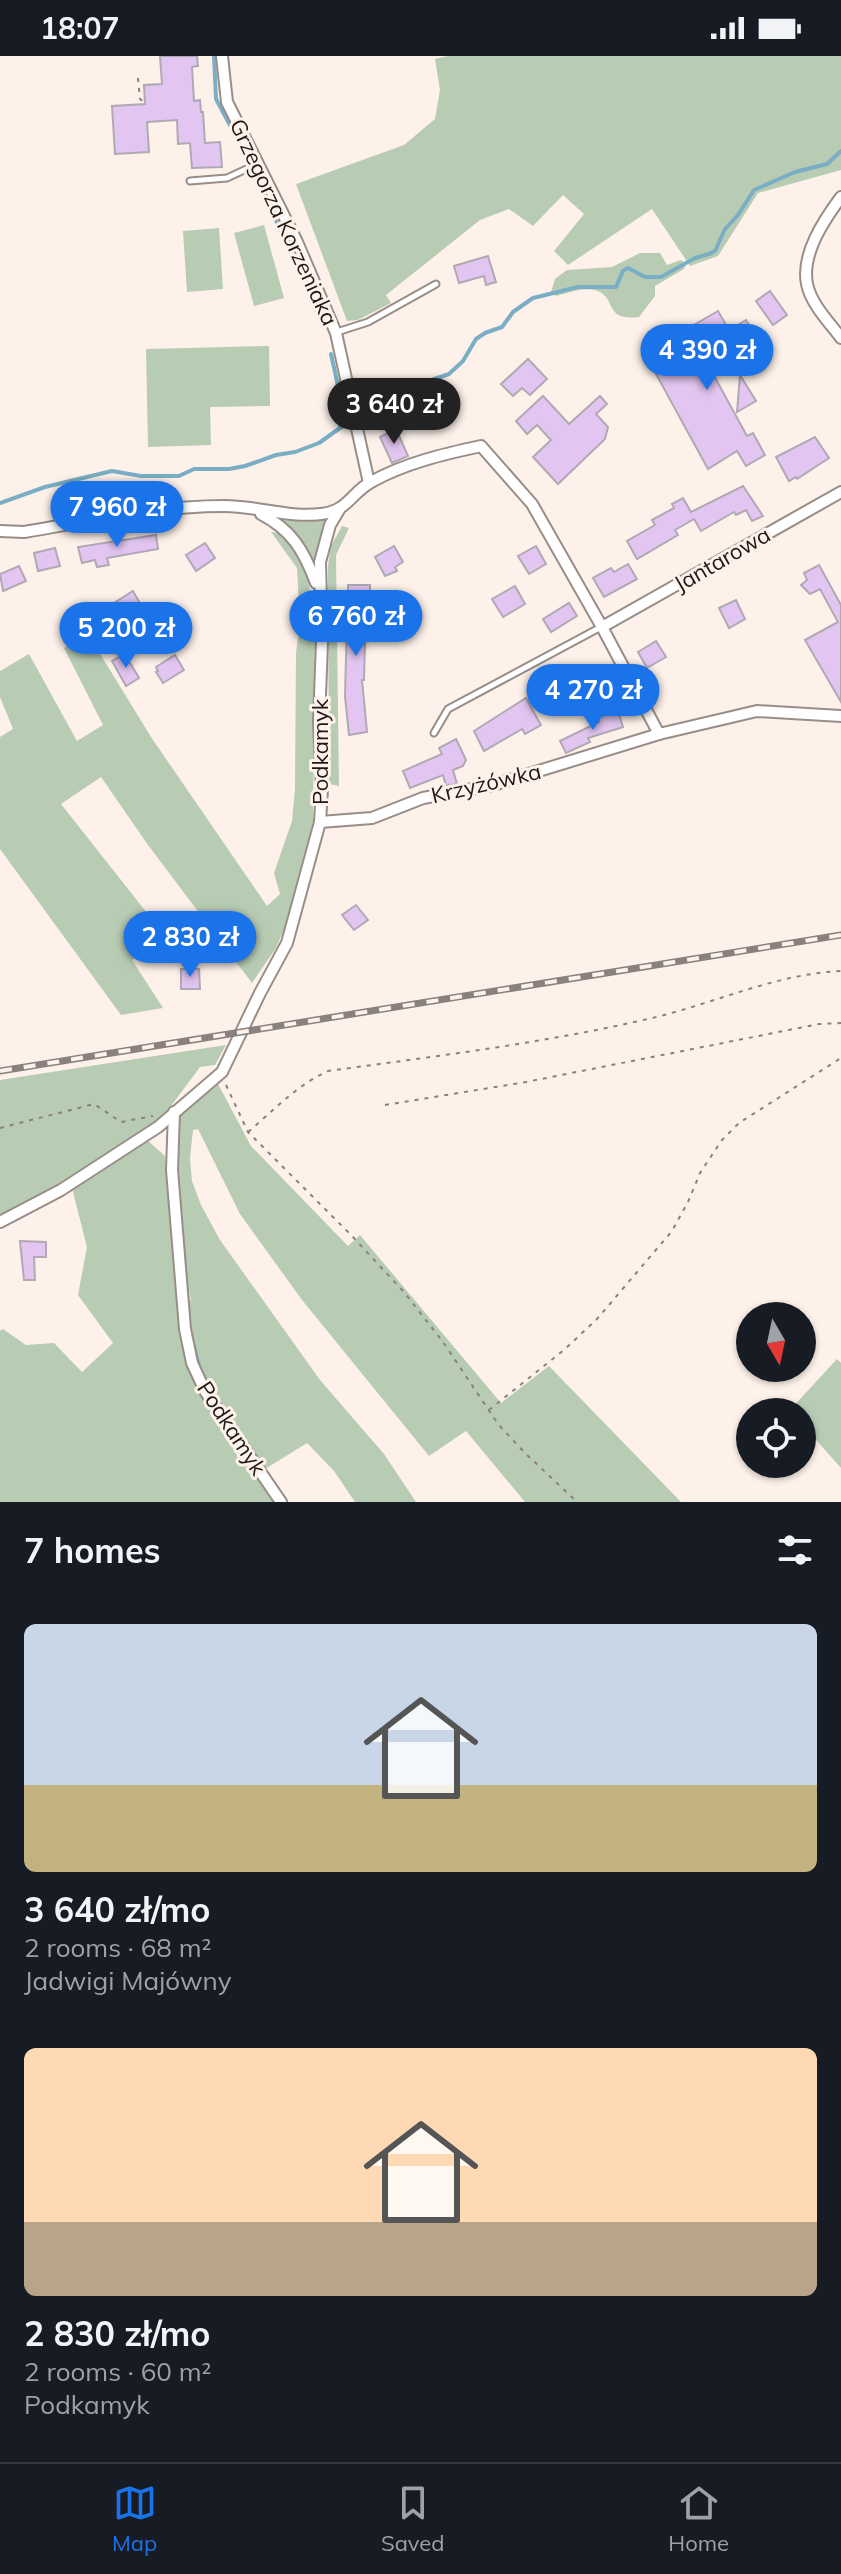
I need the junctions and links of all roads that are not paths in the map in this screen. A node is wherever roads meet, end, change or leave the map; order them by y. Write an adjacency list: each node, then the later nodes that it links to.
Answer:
1 (222, 56): 2 (street, Grzegorza Korzeniaka)
2 (258, 163): 3 (lane); 6 (street, Grzegorza Korzeniaka)
3 (190, 181)
4 (841, 197): 7 (street)
5 (436, 284): 6 (lane)
6 (336, 333): 8 (street, Grzegorza Korzeniaka)
7 (841, 338)
8 (369, 483): 11 (street); 14 (street)
9 (841, 492): 14 (street, Jantarowa)
10 (252, 509): 11 (street); 12 (street); 13 (street, Podkamyk)
11 (339, 510): 13 (street, Podkamyk)
12 (0, 531)
13 (319, 590): 18 (street, Podkamyk)
14 (602, 627): 16 (lane, Jantarowa); 17 (street)
15 (841, 716): 17 (street, Krzyżówka)
16 (434, 733)
17 (659, 734): 18 (street, Krzyżówka)
18 (320, 822): 19 (street, Podkamyk)
19 (174, 1112): 20 (street, Podkamyk); 21 (street, Podkamyk)
20 (0, 1222)
21 (281, 1502)

